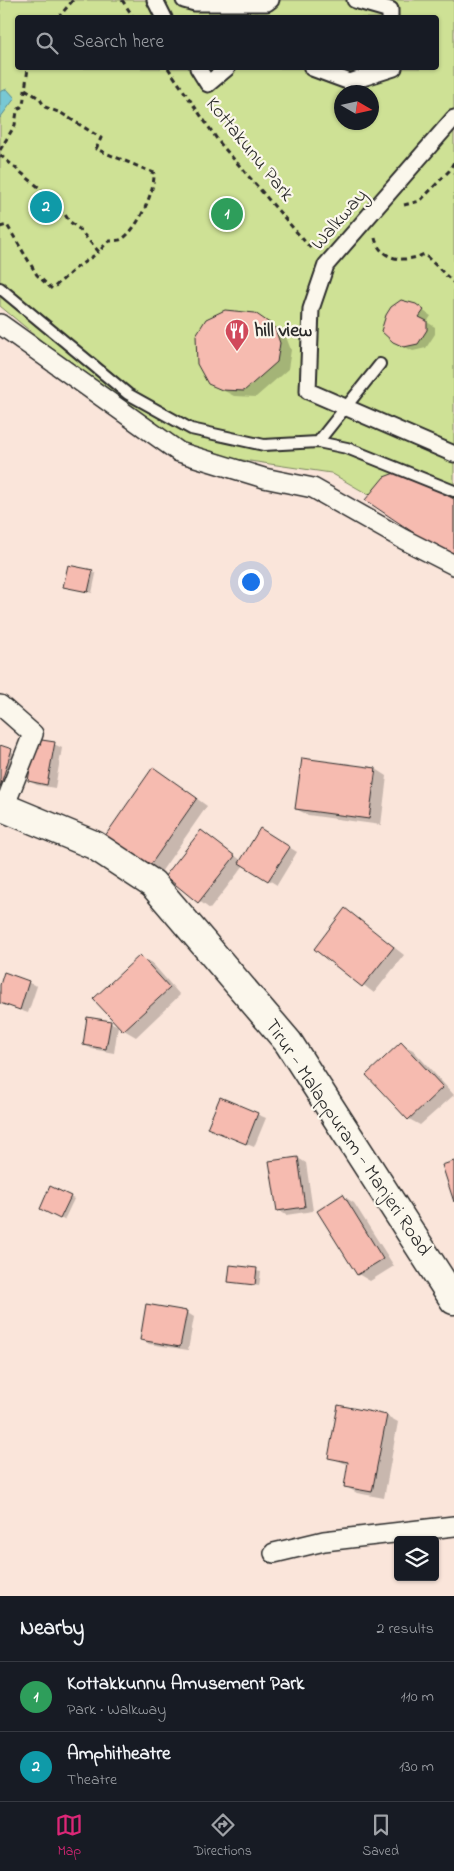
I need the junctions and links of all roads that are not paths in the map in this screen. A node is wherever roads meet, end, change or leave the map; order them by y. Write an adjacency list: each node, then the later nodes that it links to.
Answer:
1 (155, 0): 5 (street)
2 (184, 0): 3 (street)
3 (271, 0)
4 (354, 0): 6 (street)
5 (162, 15)
6 (390, 15)
7 (199, 70): 8 (street)
8 (225, 70)
9 (317, 70): 10 (street)
10 (388, 70)
11 (454, 118): 15 (street, Walkway)
12 (0, 288): 16 (lane)
13 (0, 324): 19 (street)
14 (380, 364): 15 (lane)
15 (346, 407): 16 (lane); 17 (street, Walkway)
16 (318, 442): 18 (lane)
17 (454, 454)
18 (454, 491)
19 (454, 565)
20 (0, 705): 21 (street)
21 (2, 806): 22 (main road, Tirur - Malappuram - Manjeri Road)
22 (454, 1300)
23 (454, 1526): 24 (street)
24 (274, 1553)

